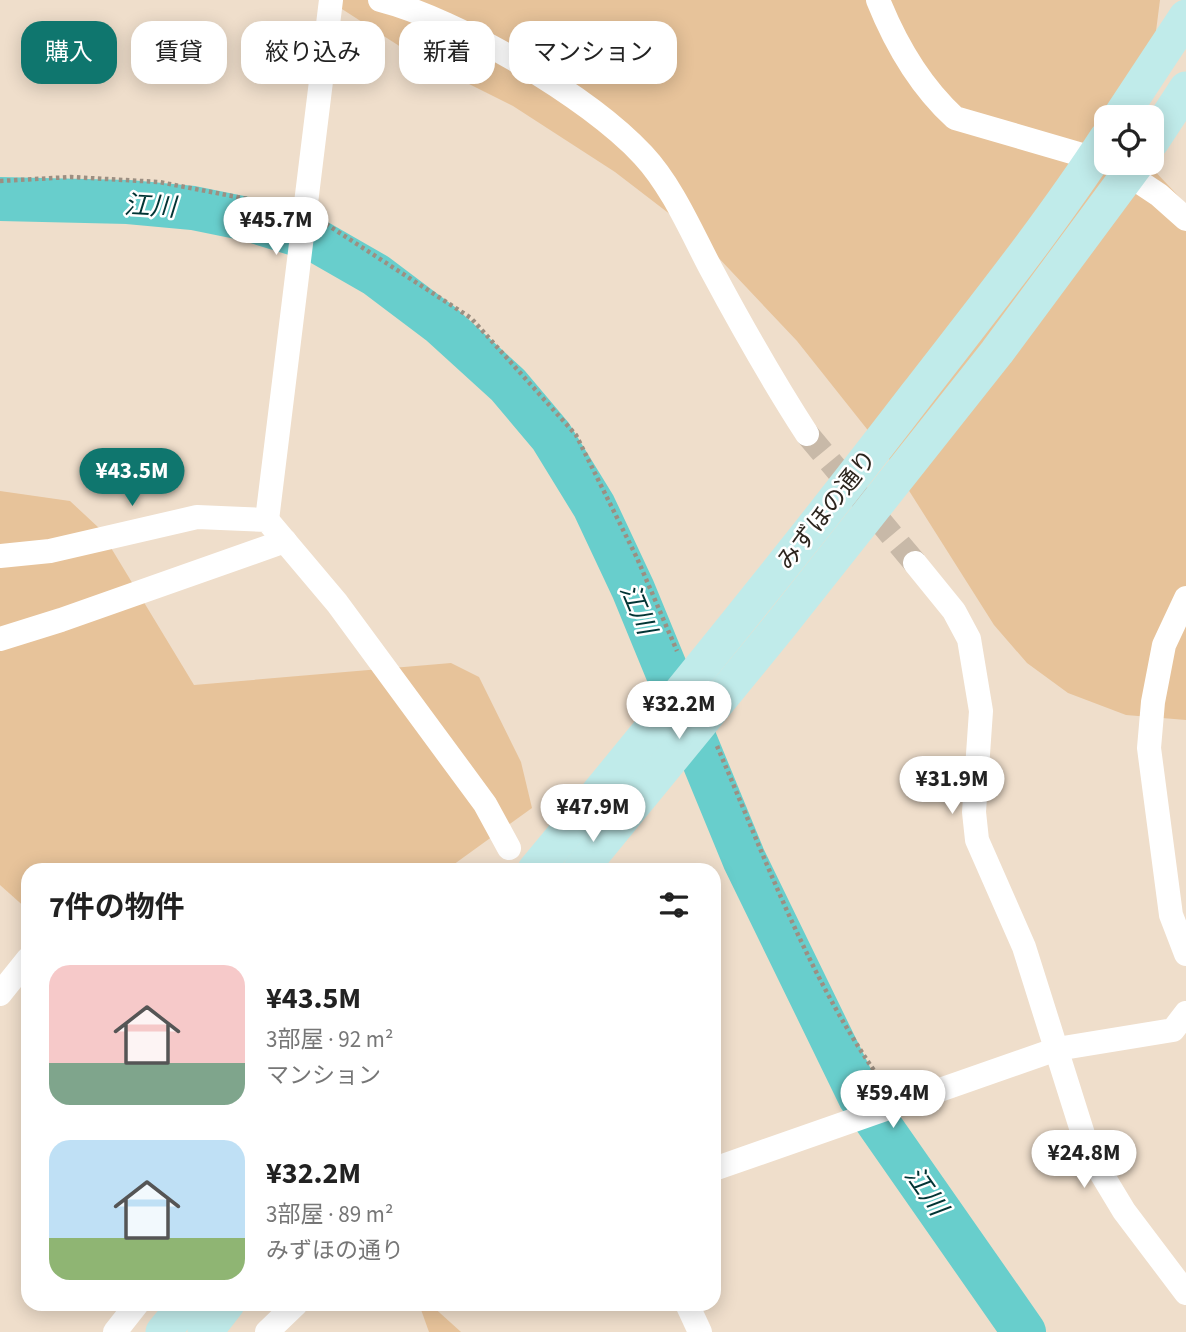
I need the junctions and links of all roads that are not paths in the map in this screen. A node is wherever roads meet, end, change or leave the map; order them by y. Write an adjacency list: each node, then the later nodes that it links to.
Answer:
1 (331, 0): 13 (street)
2 (380, 0): 12 (street)
3 (878, 0): 8 (street)
4 (1186, 17): 6 (street)
5 (1186, 89): 7 (street)
6 (1128, 105)
7 (1164, 123)
8 (1094, 155)
9 (1104, 175): 19 (street, みずほの通り)
10 (1132, 175): 11 (street)
11 (1186, 219)
12 (807, 434)
13 (267, 520): 14 (street); 15 (street)
14 (285, 541): 18 (street); 20 (street)
15 (0, 556)
16 (915, 563): 27 (street)
17 (1186, 598): 23 (street)
18 (0, 639)
19 (622, 792): 21 (street, みずほの通り); 22 (street, みずほの通り)
20 (509, 848)
21 (543, 863)
22 (584, 863)
23 (1186, 954)
24 (21, 968): 25 (street)
25 (0, 994)
26 (1186, 1013): 27 (street)
27 (1057, 1049): 28 (street); 29 (street)
28 (721, 1167)
29 (1186, 1293)
30 (132, 1311): 35 (street)
31 (180, 1311): 36 (street)
32 (222, 1311): 37 (street)
33 (289, 1311): 38 (street)
34 (690, 1311): 39 (street)
35 (115, 1332)
36 (163, 1332)
37 (205, 1332)
38 (267, 1332)
39 (700, 1332)

